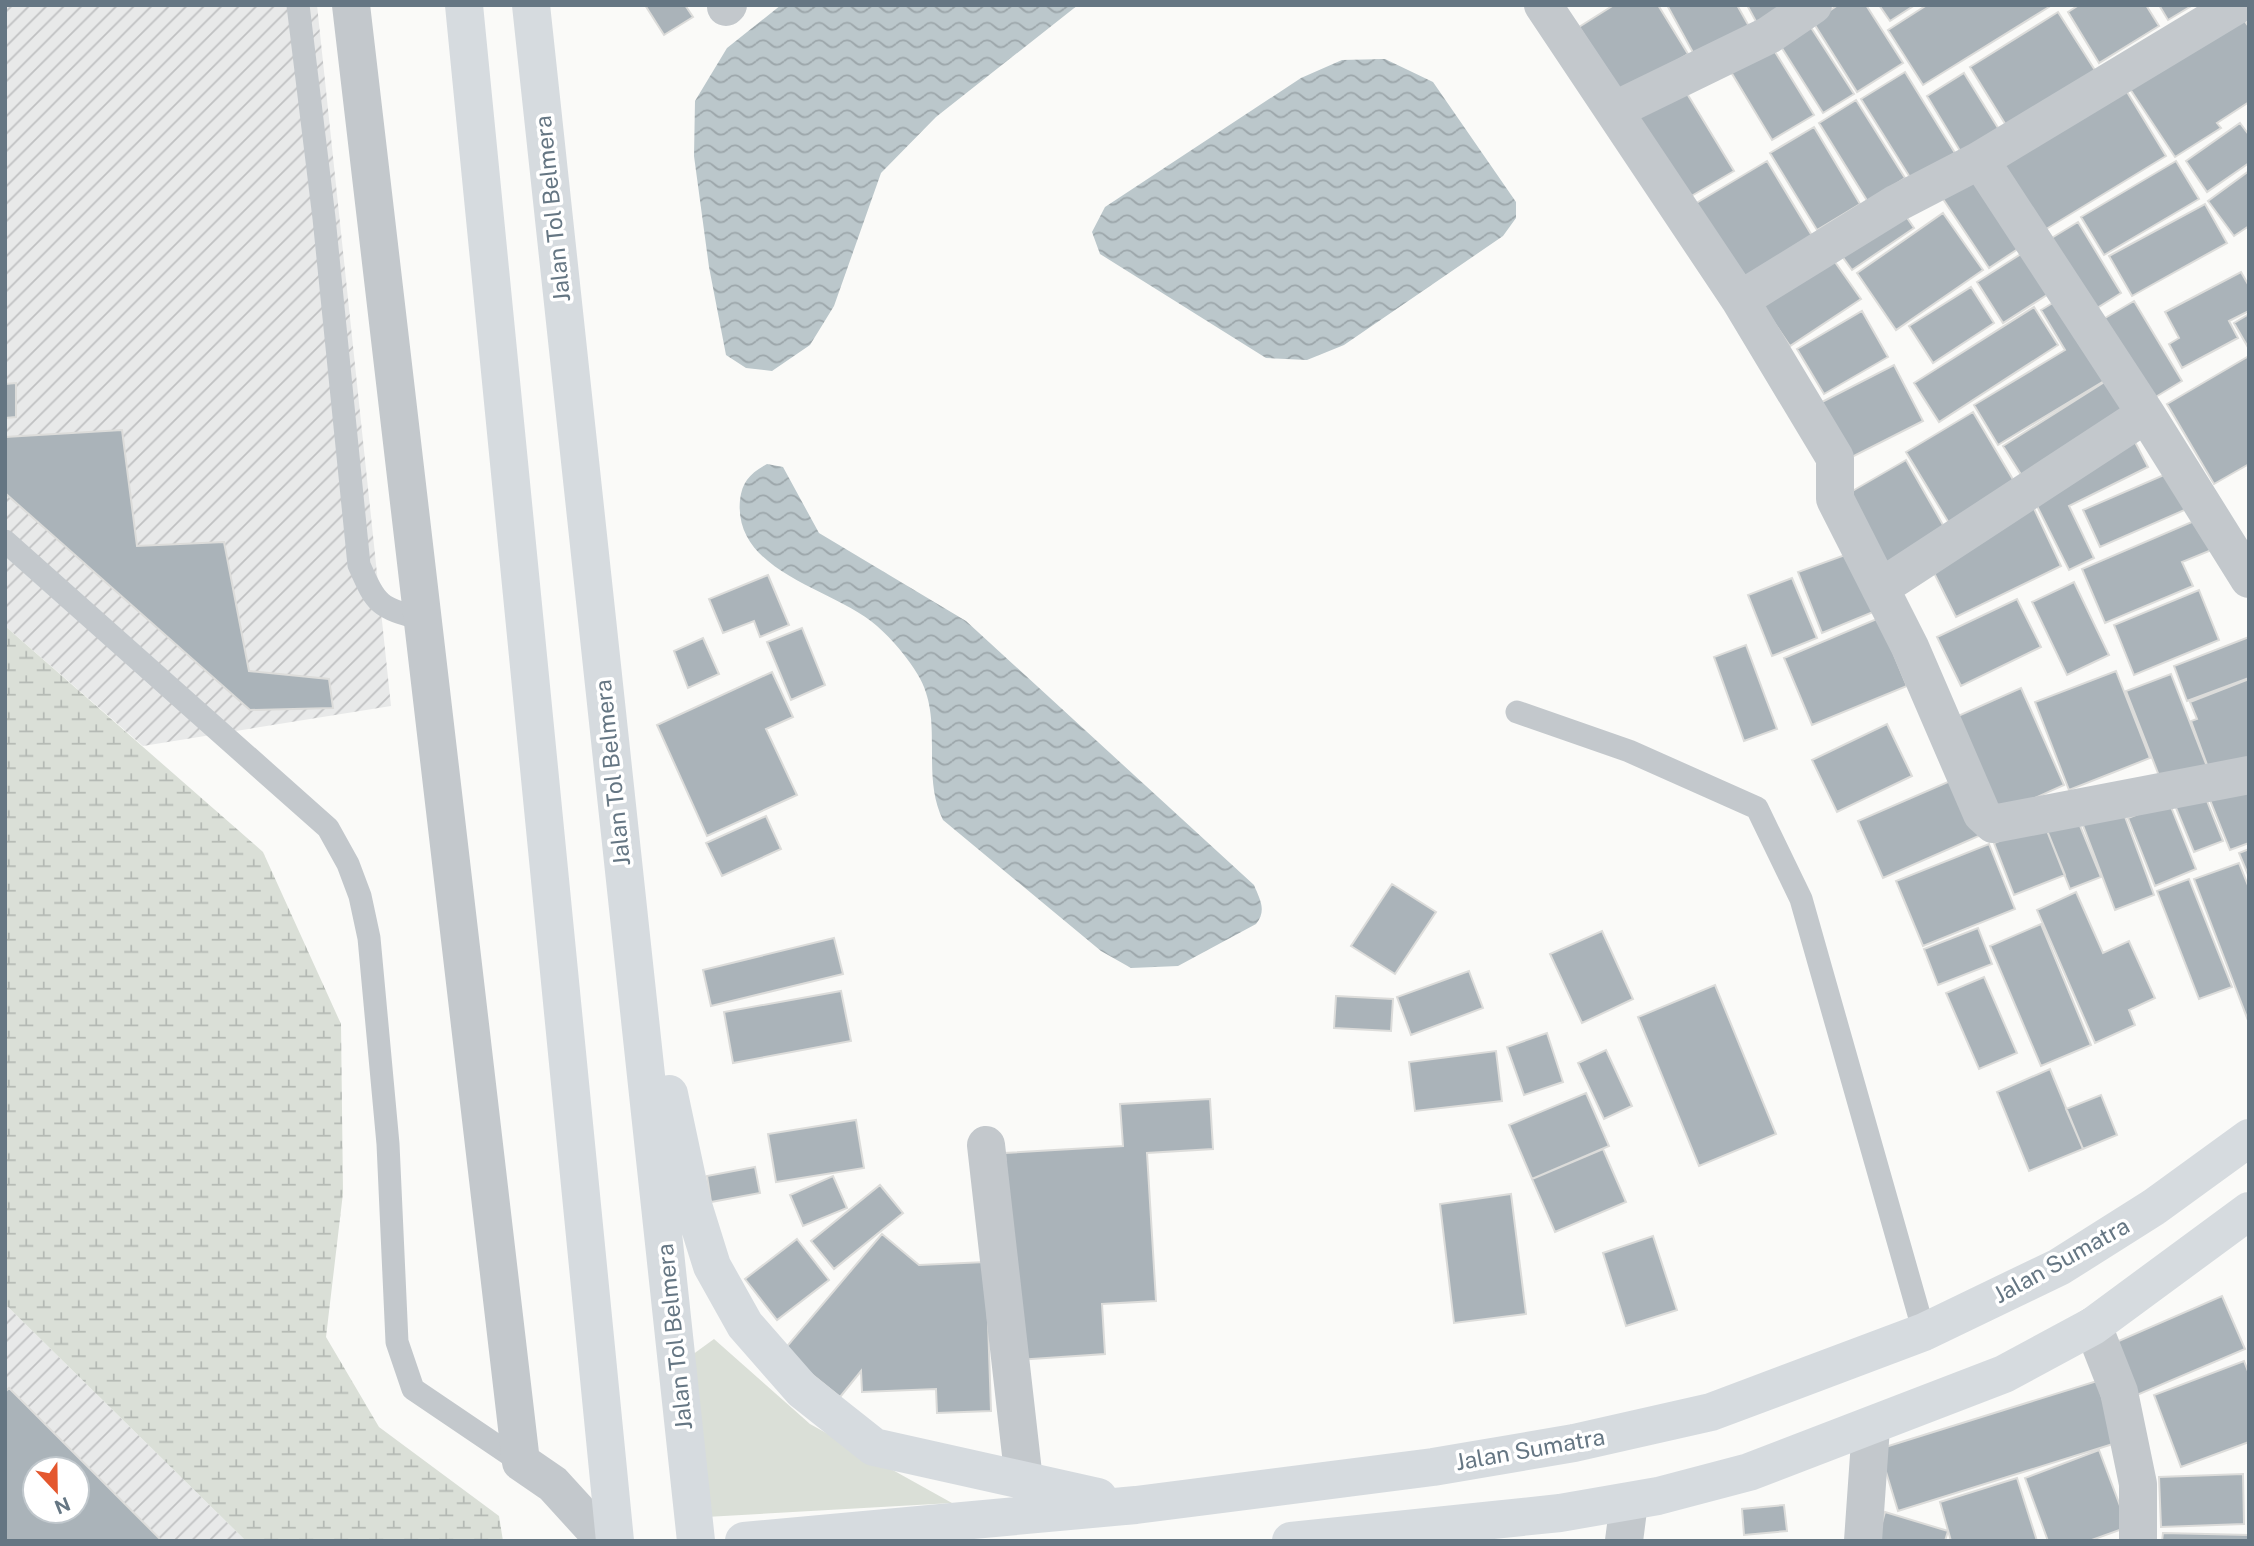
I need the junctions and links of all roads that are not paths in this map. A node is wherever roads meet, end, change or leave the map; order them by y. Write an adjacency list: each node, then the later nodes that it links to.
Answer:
1 (298, 5): 15 (lane)
2 (351, 5): 15 (street)
3 (464, 5): 30 (highway)
4 (531, 5): 18 (highway, Jalan Tol Belmera)
5 (1544, 5): 8 (street)
6 (1813, 5): 8 (street)
7 (2237, 5): 9 (street)
8 (1615, 110): 10 (street)
9 (1980, 160): 10 (street); 11 (street)
10 (1740, 300): 14 (street)
11 (2146, 414): 13 (street); 14 (street)
12 (5, 541): 25 (lane)
13 (2249, 579)
14 (1880, 588): 17 (street)
15 (421, 619): 25 (street)
16 (1517, 712): 23 (lane)
17 (2249, 775)
18 (625, 887): 26 (highway); 31 (highway, Jalan Tol Belmera)
19 (2249, 1138): 23 (highway, Jalan Sumatra)
20 (986, 1145): 26 (street)
21 (2249, 1211): 22 (highway)
22 (2093, 1326): 24 (highway); 36 (street)
23 (1924, 1332): 28 (highway, Jalan Sumatra)
24 (1871, 1427): 27 (highway); 35 (street)
25 (521, 1462): 29 (street)
26 (1024, 1481): 28 (highway)
27 (1629, 1502): 33 (highway); 34 (street)
28 (1136, 1505): 32 (highway, Jalan Sumatra)
29 (605, 1541)
30 (615, 1541)
31 (696, 1541)
32 (744, 1541)
33 (1291, 1541)
34 (1624, 1541)
35 (1863, 1541)
36 (2138, 1541)

